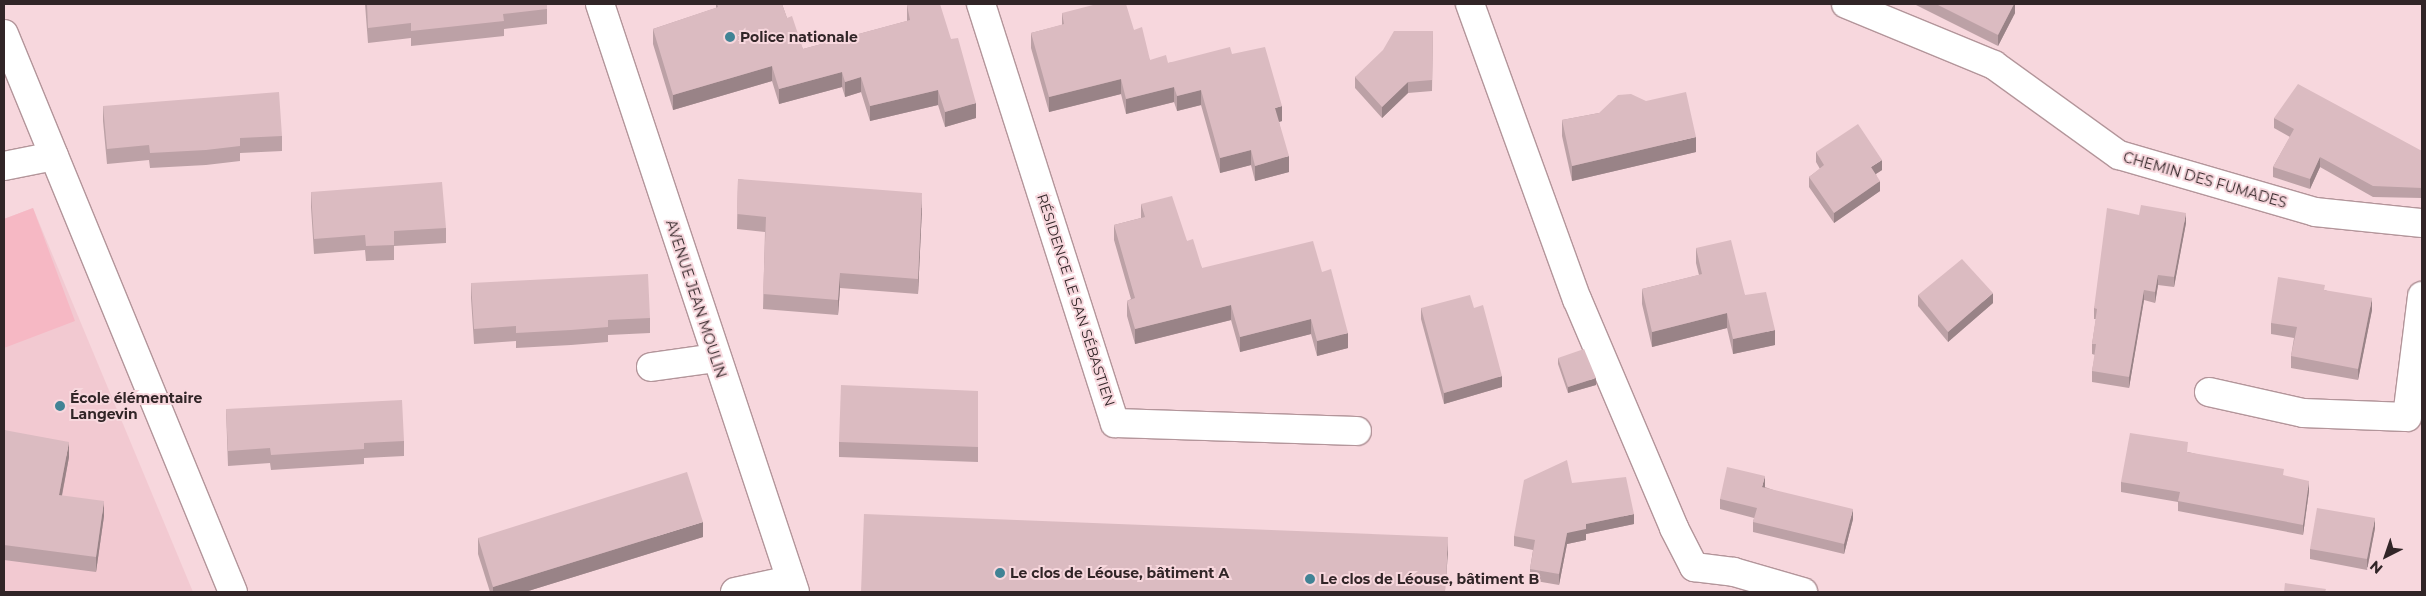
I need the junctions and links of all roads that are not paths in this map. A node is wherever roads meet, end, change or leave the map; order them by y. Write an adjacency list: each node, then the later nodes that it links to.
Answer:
1 (600, 4): 10 (street, AVENUE JEAN MOULIN)
2 (981, 4): 13 (street, RÉSIDENCE LE SAN SÉBASTIEN)
3 (1470, 4): 17 (street)
4 (1846, 4): 8 (street, CHEMIN DES FUMADES)
5 (4, 34): 6 (street)
6 (54, 156): 7 (street); 15 (street)
7 (4, 166)
8 (2422, 222)
9 (2422, 296): 12 (street)
10 (716, 358): 11 (street); 14 (street, AVENUE JEAN MOULIN)
11 (651, 367)
12 (2209, 392)
13 (1357, 431)
14 (793, 586): 16 (street)
15 (233, 592)
16 (735, 592)
17 (1803, 592)

